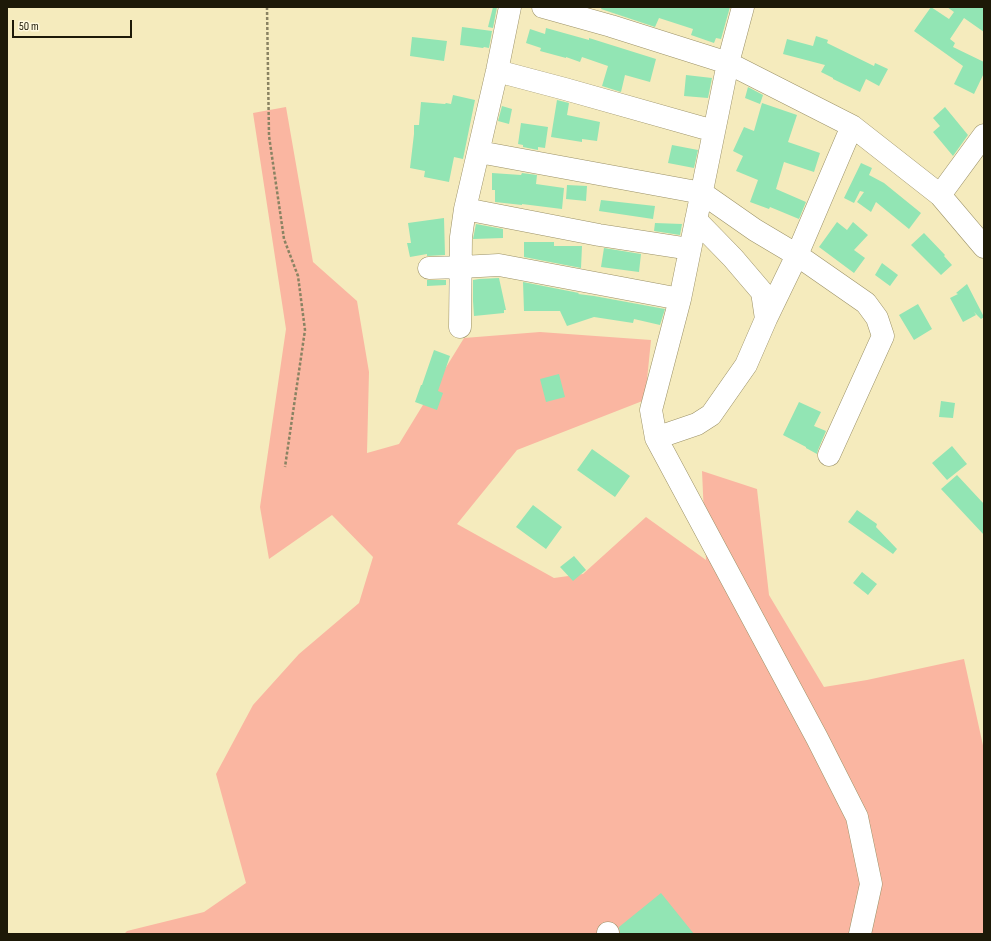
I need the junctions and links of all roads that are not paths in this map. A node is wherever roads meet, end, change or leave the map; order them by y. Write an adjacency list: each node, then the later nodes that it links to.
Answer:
1 (510, 7): 5 (street)
2 (543, 7): 4 (street)
3 (743, 7): 4 (street)
4 (728, 63): 6 (street); 7 (street)
5 (497, 71): 7 (street); 9 (street)
6 (852, 126): 11 (street); 16 (street)
7 (714, 131): 10 (street)
8 (984, 135): 11 (street)
9 (479, 152): 10 (street); 12 (street)
10 (702, 193): 13 (street); 16 (street)
11 (940, 194): 14 (street)
12 (465, 209): 15 (street); 17 (street)
13 (696, 220): 15 (street); 20 (street)
14 (984, 247)
15 (690, 249): 19 (street)
16 (797, 255): 20 (street); 23 (street)
17 (461, 267): 18 (street); 19 (street); 21 (street)
18 (429, 268)
19 (680, 299): 22 (street)
20 (766, 319): 22 (street)
21 (460, 327)
22 (656, 438): 24 (street)
23 (829, 455)
24 (860, 934)

